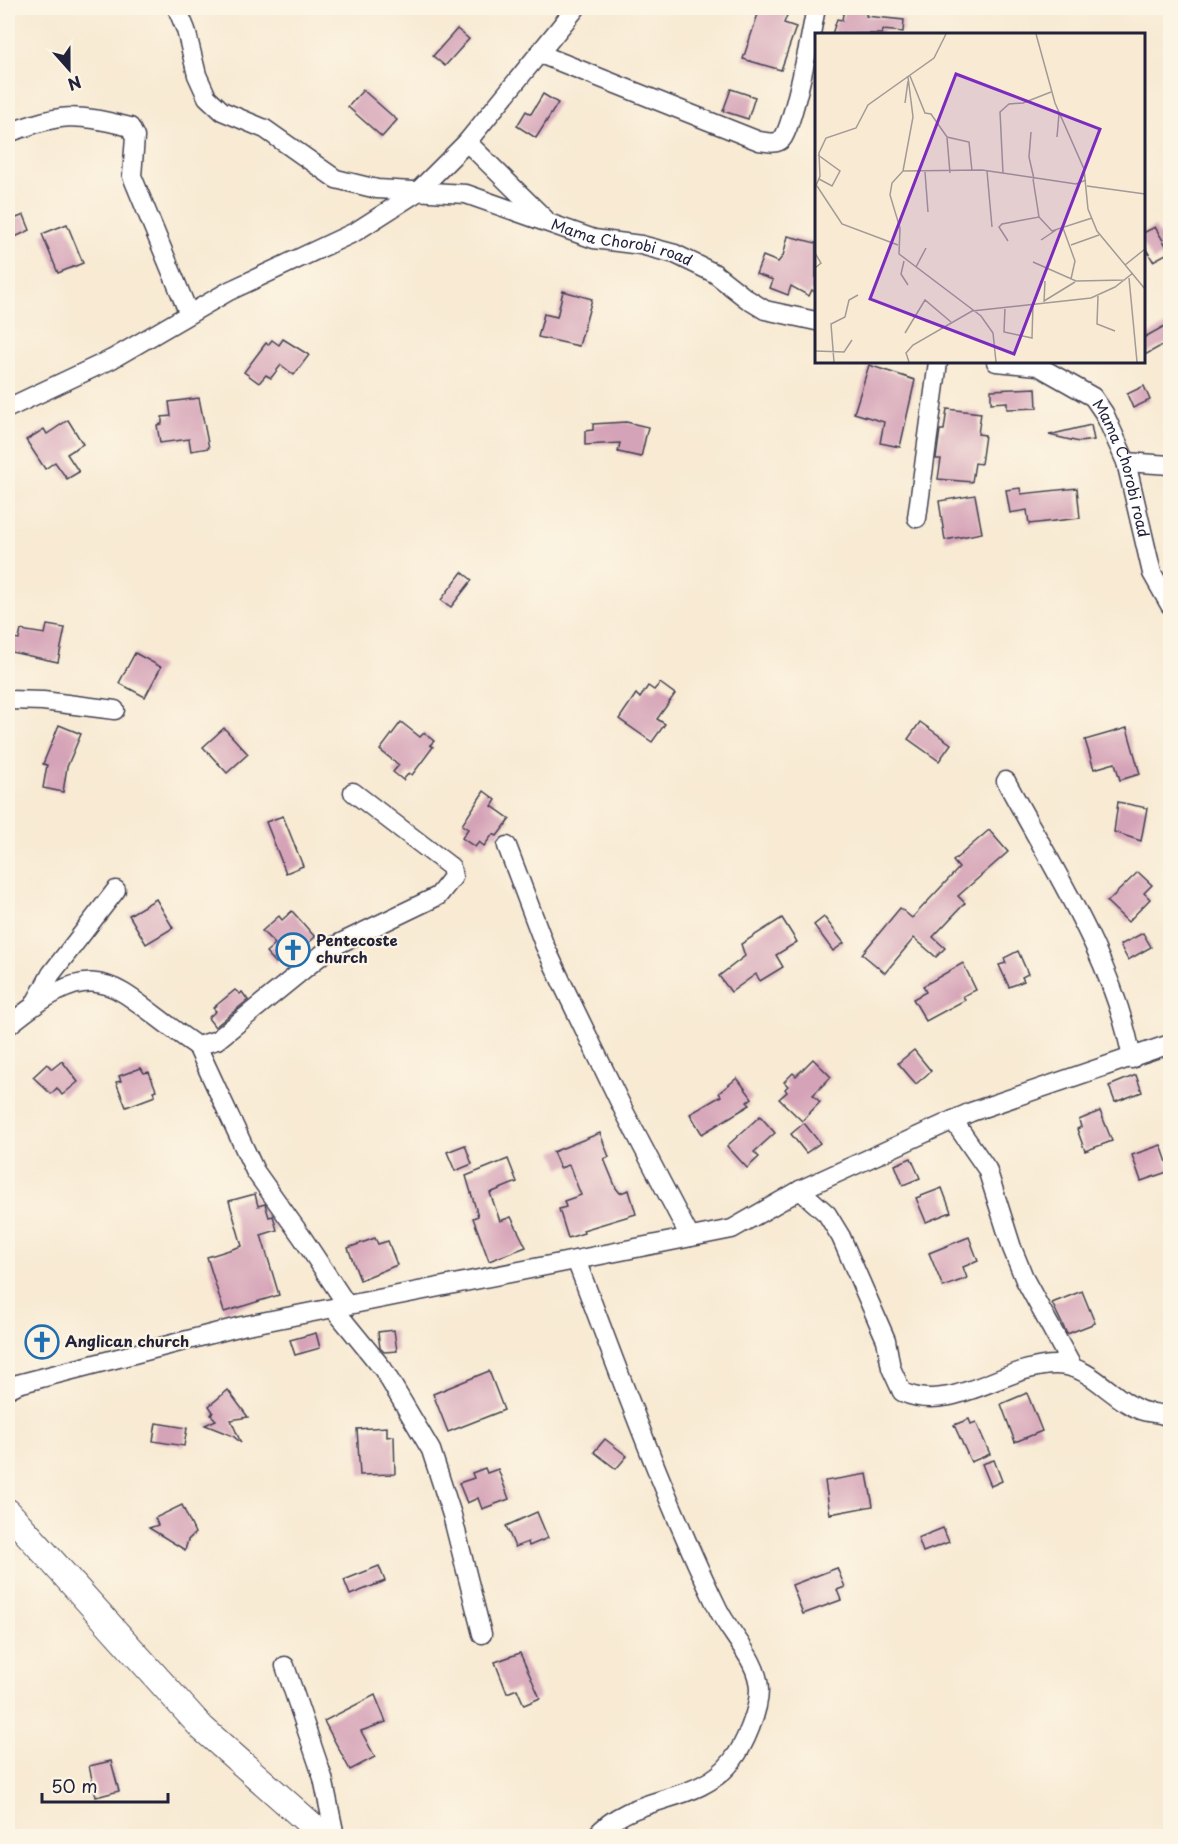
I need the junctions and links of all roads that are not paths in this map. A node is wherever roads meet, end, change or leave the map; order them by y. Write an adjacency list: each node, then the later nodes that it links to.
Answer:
1 (177, 8): 7 (street, Mama Chorobi road)
2 (576, 8): 4 (street)
3 (816, 8): 4 (street)
4 (540, 54): 6 (street)
5 (8, 134): 9 (street)
6 (467, 142): 7 (street); 8 (street)
7 (416, 193): 8 (street, Mama Chorobi road); 9 (street)
8 (549, 223): 10 (street, Mama Chorobi road)
9 (189, 314): 14 (street)
10 (815, 321)
11 (938, 363): 17 (street)
12 (1017, 363): 13 (street, Mama Chorobi road)
13 (1038, 364): 15 (street, Mama Chorobi road)
14 (8, 408)
15 (1126, 462): 16 (street); 18 (street, Mama Chorobi road)
16 (1170, 465)
17 (917, 518)
18 (1170, 605)
19 (8, 700): 20 (street)
20 (115, 710)
21 (1006, 781): 29 (street)
22 (353, 792): 28 (street)
23 (507, 846): 32 (street)
24 (116, 890): 25 (street)
25 (35, 1003): 26 (street); 28 (street)
26 (8, 1026)
27 (1170, 1044): 29 (street)
28 (197, 1046): 34 (street)
29 (1132, 1059): 30 (street)
30 (953, 1120): 31 (street); 35 (street)
31 (800, 1190): 32 (street); 35 (street)
32 (690, 1237): 33 (street)
33 (576, 1260): 34 (street); 43 (street)
34 (340, 1307): 36 (street); 39 (street)
35 (1073, 1368): 37 (street)
36 (8, 1389)
37 (1170, 1418)
38 (8, 1512): 41 (street)
39 (482, 1634)
40 (285, 1666): 42 (street)
41 (324, 1836)
42 (335, 1836)
43 (596, 1836)

